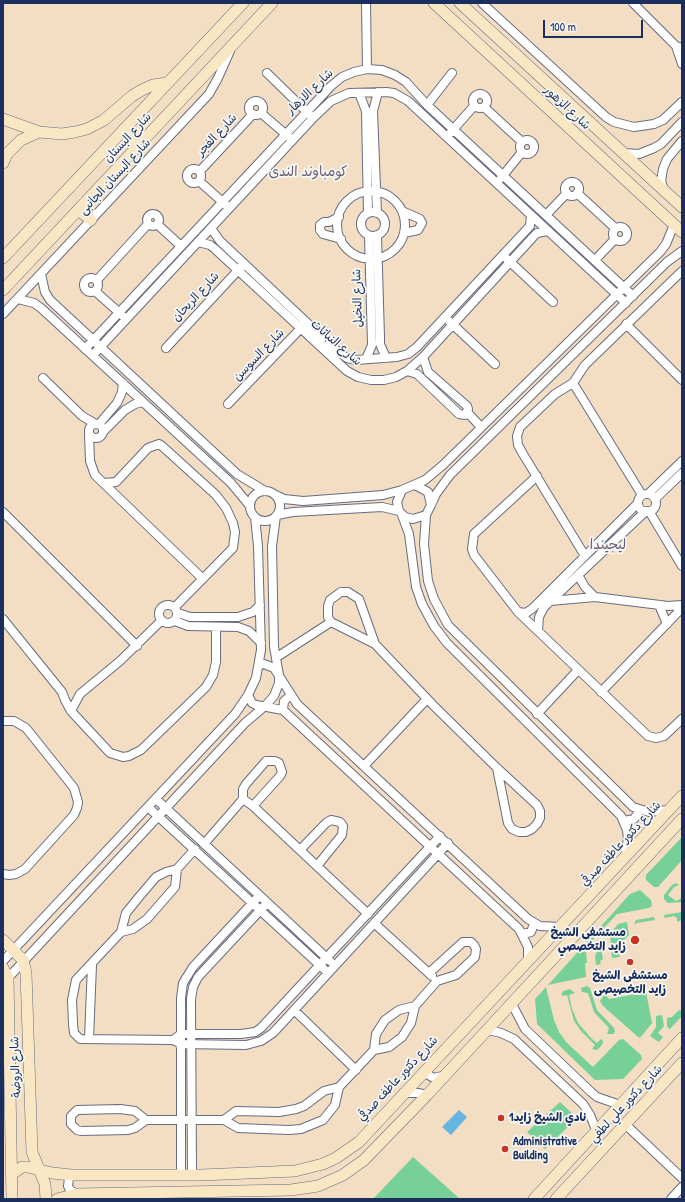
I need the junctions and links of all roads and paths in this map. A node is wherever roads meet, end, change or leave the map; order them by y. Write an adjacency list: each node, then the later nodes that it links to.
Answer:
1 (243, 3): 15 (street, شارع البستان)
2 (272, 3): 9 (street, شارع البستان)
3 (366, 3): 11 (street)
4 (434, 3): 16 (street, شارع الزهور)
5 (460, 3): 14 (street, شارع الزهور)
6 (482, 3): 19 (street)
7 (633, 3): 8 (street)
8 (679, 47): 10 (street)
9 (231, 48): 37 (street, شارع البستان); 58 (street, شارع البستان الجانبى)
10 (682, 64)
11 (367, 69): 20 (street, شارع الازهار); 23 (street, شارع الازهار)
12 (267, 73): 23 (street)
13 (452, 73): 20 (street)
14 (541, 77): 16 (street); 39 (street, شارع الزهور)
15 (167, 84): 30 (street, شارع البستان); 31 (street)
16 (529, 91): 61 (street, شارع الزهور)
17 (378, 92): 18 (street, شارع الازهار); 33 (street, شارع الازهار); 45 (street)
18 (359, 93): 26 (street, شارع الازهار); 45 (street)
19 (682, 102)
20 (427, 104): 29 (street, شارع الازهار)
21 (474, 106): 22 (street); 22 (street); 29 (street)
22 (484, 107): 36 (street)
23 (305, 112): 26 (street); 32 (street, شارع الازهار)
24 (262, 113): 25 (street); 25 (street); 32 (street)
25 (252, 114): 41 (street, شارع الفجر)
26 (314, 117): 34 (street, شارع الازهار)
27 (3, 119): 31 (street)
28 (682, 122): 39 (street)
29 (454, 129): 33 (street); 42 (street, شارع الازهار)
30 (123, 130): 37 (street); 74 (street, شارع البستان)
31 (40, 132): 40 (street)
32 (286, 134): 34 (street); 49 (street, شارع الازهار)
33 (447, 137): 44 (street, شارع الازهار)
34 (293, 141): 51 (street, شارع الازهار)
35 (682, 141): 46 (street)
36 (522, 142): 38 (street); 38 (street)
37 (138, 146): 52 (street, شارع البستان)
38 (522, 152): 42 (street)
39 (623, 153): 46 (street, شارع الزهور)
40 (3, 163)
41 (200, 171): 43 (street); 43 (street)
42 (504, 175): 44 (street); 56 (street, شارع الازهار)
43 (199, 181): 49 (street)
44 (497, 184): 55 (street, شارع الازهار)
45 (372, 191): 53 (street); 54 (street); 57 (street)
46 (664, 191): 50 (street, شارع الزهور)
47 (566, 193): 48 (street); 48 (street); 56 (street)
48 (577, 193): 60 (street)
49 (223, 202): 51 (street); 71 (street, شارع الازهار)
50 (682, 207)
51 (230, 208): 59 (street, شارع الازهار)
52 (78, 210): 58 (street); 85 (street, شارع البستان)
53 (402, 211): 63 (street); 63 (street)
54 (372, 213): 64 (street); 65 (street)
55 (531, 215): 62 (street, شارع الازهار); 73 (street, شارع النباتات)
56 (546, 215): 66 (street, شارع الازهار)
57 (338, 217): 67 (street); 67 (street)
58 (91, 220): 82 (street, شارع البستان الجانبى)
59 (211, 228): 69 (street, شارع الازهار); 79 (street, شارع النباتات)
60 (615, 228): 68 (street); 68 (street)
61 (678, 228): 84 (street)
62 (548, 231): 70 (street, شارع الازهار); 78 (street, شارع النباتات)
63 (404, 233): 76 (street)
64 (378, 235): 65 (street); 76 (street, شارع النخيل)
65 (369, 236): 75 (street, شارع النخيل)
66 (570, 237): 70 (street); 77 (street, شارع الازهار)
67 (340, 239): 75 (street)
68 (614, 239): 77 (street)
69 (198, 242): 80 (street, شارع النباتات); 95 (street, شارع الازهار)
70 (563, 245): 87 (street, شارع الازهار)
71 (182, 246): 83 (street); 92 (street, شارع الازهار)
72 (682, 251): 88 (street)
73 (502, 256): 78 (street); 94 (street, شارع النباتات)
74 (3, 258)
75 (369, 258): 76 (street); 106 (street, شارع النخيل)
76 (378, 258): 105 (street, شارع النخيل)
77 (595, 260): 84 (street, شارع الازهار)
78 (510, 262): 90 (street); 96 (street, شارع النباتات)
79 (244, 264): 80 (street, شارع الريحان); 98 (street, شارع النباتات)
80 (238, 270): 98 (street, شارع النباتات); 102 (street, شارع الريحان)
81 (682, 271): 97 (street)
82 (41, 274): 89 (street, شارع البستان الجانبى); 99 (street)
83 (97, 280): 86 (street); 86 (street)
84 (624, 287): 87 (street); 88 (street, شارع الازهار)
85 (3, 290)
86 (95, 291): 92 (street)
87 (617, 294): 91 (street, شارع الازهار); 118 (street)
88 (633, 296): 91 (street)
89 (18, 299): 93 (street, شارع البستان الجانبى); 101 (street)
90 (553, 302)
91 (626, 303): 134 (street)
92 (119, 313): 95 (street); 99 (street, شارع الازهار)
93 (3, 314)
94 (445, 317): 96 (street); 105 (street, شارع النباتات)
95 (126, 320): 100 (street, شارع الازهار)
96 (453, 324): 104 (street, شارع النباتات); 107 (street)
97 (626, 324): 110 (street); 112 (street)
98 (304, 325): 106 (street, شارع النباتات); 108 (street, شارع النباتات); 114 (street, شارع السوسن)
99 (93, 340): 100 (street); 101 (street, شارع الازهار)
100 (100, 347): 103 (street, شارع الازهار); 128 (street)
101 (85, 348): 103 (street)
102 (166, 348)
103 (92, 356): 111 (street)
104 (423, 357): 108 (street, شارع النباتات); 115 (street)
105 (386, 358): 106 (street, شارع النباتات)
106 (366, 359)
107 (495, 364)
108 (407, 371): 115 (street)
109 (43, 378): 116 (street)
110 (682, 380)
111 (123, 383): 113 (street); 117 (street)
112 (573, 383): 124 (street); 132 (street)
113 (143, 402): 120 (street); 135 (street)
114 (228, 404)
115 (467, 412): 118 (street)
116 (82, 416): 117 (street); 119 (street)
117 (97, 424): 119 (street); 120 (street)
118 (482, 427): 127 (street)
119 (89, 433): 120 (street); 121 (street)
120 (101, 435): 121 (street)
121 (90, 450): 126 (street)
122 (682, 461): 132 (street)
123 (682, 473): 132 (street)
124 (537, 476): 142 (street); 152 (street)
125 (116, 482): 126 (street); 130 (street); 145 (street)
126 (104, 483): 130 (street)
127 (415, 485): 129 (street); 134 (street)
128 (265, 490): 131 (street); 135 (street)
129 (402, 490): 131 (street); 138 (street)
130 (116, 495): 145 (street)
131 (276, 495): 139 (street)
132 (648, 496): 133 (street); 136 (street)
133 (638, 503): 136 (street); 142 (street)
134 (431, 505): 140 (street)
135 (250, 506): 141 (street)
136 (648, 511): 143 (street); 144 (street)
137 (3, 512): 164 (street)
138 (400, 512): 139 (street); 140 (street); 193 (street)
139 (276, 515): 141 (street); 165 (street)
140 (426, 515): 178 (street)
141 (255, 517): 148 (street)
142 (586, 556): 147 (street)
143 (682, 566)
144 (578, 575): 146 (street); 147 (street)
145 (203, 579): 153 (street)
146 (595, 597): 147 (street); 149 (street)
147 (544, 603): 152 (street); 161 (street)
148 (260, 605): 154 (street); 162 (street)
149 (659, 605): 150 (street); 158 (street)
150 (682, 605)
151 (682, 608): 158 (street)
152 (518, 612): 161 (street)
153 (176, 613): 154 (street); 156 (street); 156 (street); 159 (street)
154 (227, 617): 160 (street)
155 (3, 619): 169 (street)
156 (162, 620): 164 (street)
157 (331, 622): 163 (street); 163 (street); 165 (street)
158 (667, 624): 170 (street)
159 (216, 626): 160 (street); 177 (street)
160 (227, 626): 162 (street)
161 (538, 631): 167 (street)
162 (262, 643): 166 (street)
163 (375, 644): 174 (street)
164 (137, 646): 171 (street)
165 (276, 657): 168 (street)
166 (259, 665): 168 (street); 172 (street)
167 (578, 670): 170 (street); 178 (street)
168 (279, 675): 173 (street); 175 (street)
169 (62, 692): 171 (street); 177 (street)
170 (601, 692): 179 (street)
171 (80, 694): 177 (street)
172 (248, 695): 175 (street); 184 (street)
173 (290, 696): 176 (street); 181 (street)
174 (427, 699): 181 (street); 182 (street)
175 (265, 706): 176 (street); 188 (street)
176 (283, 710): 197 (street)
177 (71, 711)
178 (537, 714): 189 (street)
179 (682, 719)
180 (3, 721): 204 (street)
181 (364, 766): 194 (street)
182 (497, 768): 182 (street)
183 (682, 796): 190 (street, شارع دكتور عاطف صدقي)
184 (156, 799): 187 (street); 188 (street)
185 (243, 799): 186 (street); 186 (street); 196 (street)
186 (252, 806): 199 (street)
187 (148, 807): 191 (street); 216 (street)
188 (166, 808): 191 (street); 196 (street)
189 (640, 810): 190 (street); 193 (street)
190 (670, 810): 201 (street, شارع دكتور عاطف صدقي)
191 (158, 816): 198 (street); 218 (street)
192 (682, 819): 229 (street)
193 (624, 821): 201 (street)
194 (440, 836): 195 (street); 197 (street)
195 (448, 843): 200 (street); 211 (street)
196 (204, 844): 205 (street)
197 (430, 847): 200 (street); 209 (street)
198 (195, 849): 203 (street); 206 (street)
199 (300, 850): 202 (street); 202 (street)
200 (438, 854): 210 (street); 214 (street)
201 (624, 859): 212 (street, شارع دكتور عاطف صدقي)
202 (317, 866): 209 (street)
203 (178, 870): 213 (street); 213 (street)
204 (3, 874)
205 (260, 896): 206 (street); 207 (street)
206 (252, 903): 208 (street); 233 (street)
207 (268, 903): 208 (street); 217 (street)
208 (260, 911): 222 (street); 234 (street)
209 (368, 914): 217 (street)
210 (374, 923): 223 (street); 226 (street)
211 (534, 924): 212 (street); 214 (street)
212 (560, 928): 220 (street, شارع دكتور عاطف صدقي)
213 (121, 932): 221 (street)
214 (523, 934): 220 (street)
215 (3, 940): 216 (street)
216 (14, 950): 218 (street); 219 (street)
217 (327, 959): 222 (street); 223 (street)
218 (23, 960): 227 (street); 256 (street, شارع الروضة)
219 (3, 961)
220 (528, 961): 243 (street, شارع دكتور عاطف صدقي)
221 (92, 965): 236 (street); 236 (street)
222 (320, 966): 225 (street); 234 (street)
223 (335, 966): 225 (street)
224 (3, 968): 227 (street, شارع الروضة)
225 (328, 973): 231 (street)
226 (429, 974): 228 (street); 228 (street)
227 (8, 978): 255 (street, شارع الروضة)
228 (437, 981): 230 (street)
229 (512, 1004): 232 (street); 248 (street)
230 (415, 1006): 240 (street); 240 (street)
231 (294, 1010): 239 (street); 242 (street)
232 (488, 1030): 244 (street); 254 (street)
233 (181, 1034): 234 (street); 237 (street); 238 (street)
234 (191, 1034): 239 (street)
235 (682, 1038): 248 (street, شارع دكتور علي لطفي)
236 (89, 1039): 237 (street)
237 (173, 1040): 238 (street)
238 (181, 1044): 239 (street); 250 (street)
239 (191, 1044): 251 (street)
240 (374, 1050): 242 (street)
241 (682, 1063): 253 (street, شارع دكتور علي لطفي)
242 (356, 1070): 245 (street)
243 (423, 1072): 244 (street); 246 (street, شارع دكتور عاطف صدقي)
244 (446, 1075): 247 (street)
245 (339, 1087): 252 (street); 252 (street)
246 (403, 1093): 247 (street); 258 (street, شارع دكتور عاطف صدقي)
247 (428, 1095): 262 (street)
248 (620, 1105): 254 (street, شارع دكتور علي لطفي)
249 (146, 1120): 249 (street); 250 (street)
250 (181, 1120): 251 (street); 258 (street)
251 (192, 1120): 252 (street); 258 (street)
252 (224, 1120)
253 (625, 1124): 260 (street); 268 (street, شارع دكتور علي لطفي)
254 (596, 1132): 263 (street, شارع دكتور علي لطفي)
255 (7, 1139): 257 (street, شارع الروضة)
256 (39, 1171): 257 (street, شارع دكتور عاطف صدقي); 259 (street, شارع دكتور عاطف صدقي); 265 (street, شارع الروضة)
257 (12, 1174): 264 (street, شارع الروضة)
258 (186, 1174): 259 (street, شارع دكتور عاطف صدقي)
259 (71, 1175): 262 (street)
260 (682, 1178)
261 (682, 1187): 269 (street)
262 (77, 1194): 266 (street)
263 (544, 1194): 267 (street, شارع دكتور علي لطفي)
264 (12, 1199)
265 (46, 1199)
266 (57, 1199)
267 (534, 1199)
268 (556, 1199)
269 (671, 1199)

